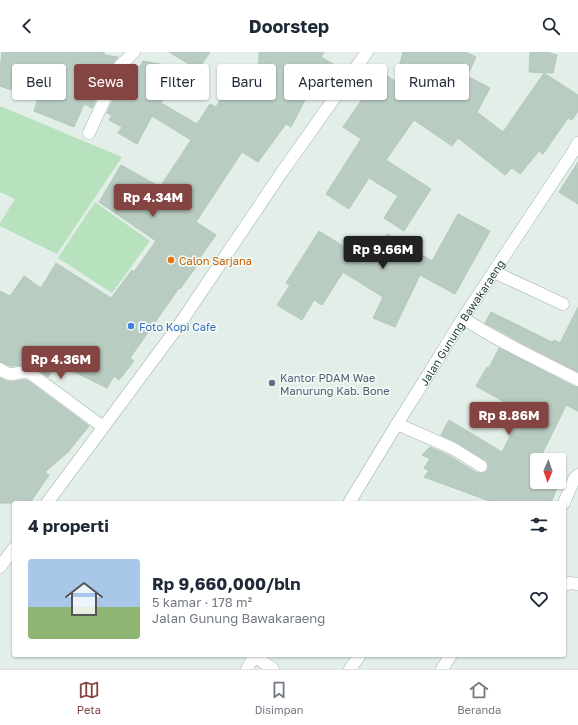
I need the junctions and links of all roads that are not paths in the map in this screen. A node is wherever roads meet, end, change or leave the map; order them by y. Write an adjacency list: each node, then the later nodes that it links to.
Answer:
1 (134, 52): 3 (street)
2 (367, 52): 11 (street)
3 (89, 133)
4 (576, 150): 5 (street, Jalan Gunung Bawakaraeng)
5 (494, 272): 6 (street); 7 (street, Jalan Gunung Bawakaraeng)
6 (563, 304)
7 (463, 318): 9 (street); 10 (street, Jalan Gunung Bawakaraeng)
8 (0, 369): 11 (street)
9 (578, 380)
10 (397, 424): 12 (street); 15 (street, Jalan Gunung Bawakaraeng)
11 (103, 427): 14 (street)
12 (481, 466)
13 (578, 475): 16 (street)
14 (48, 501)
15 (350, 501)
16 (565, 501)
17 (12, 551): 18 (street)
18 (0, 567)
19 (566, 584): 20 (street)
20 (578, 584)
21 (253, 657): 25 (street)
22 (256, 657): 26 (street)
23 (359, 657): 27 (street)
24 (450, 657): 28 (street)
25 (247, 669)
26 (274, 669)
27 (350, 669)
28 (442, 669)

